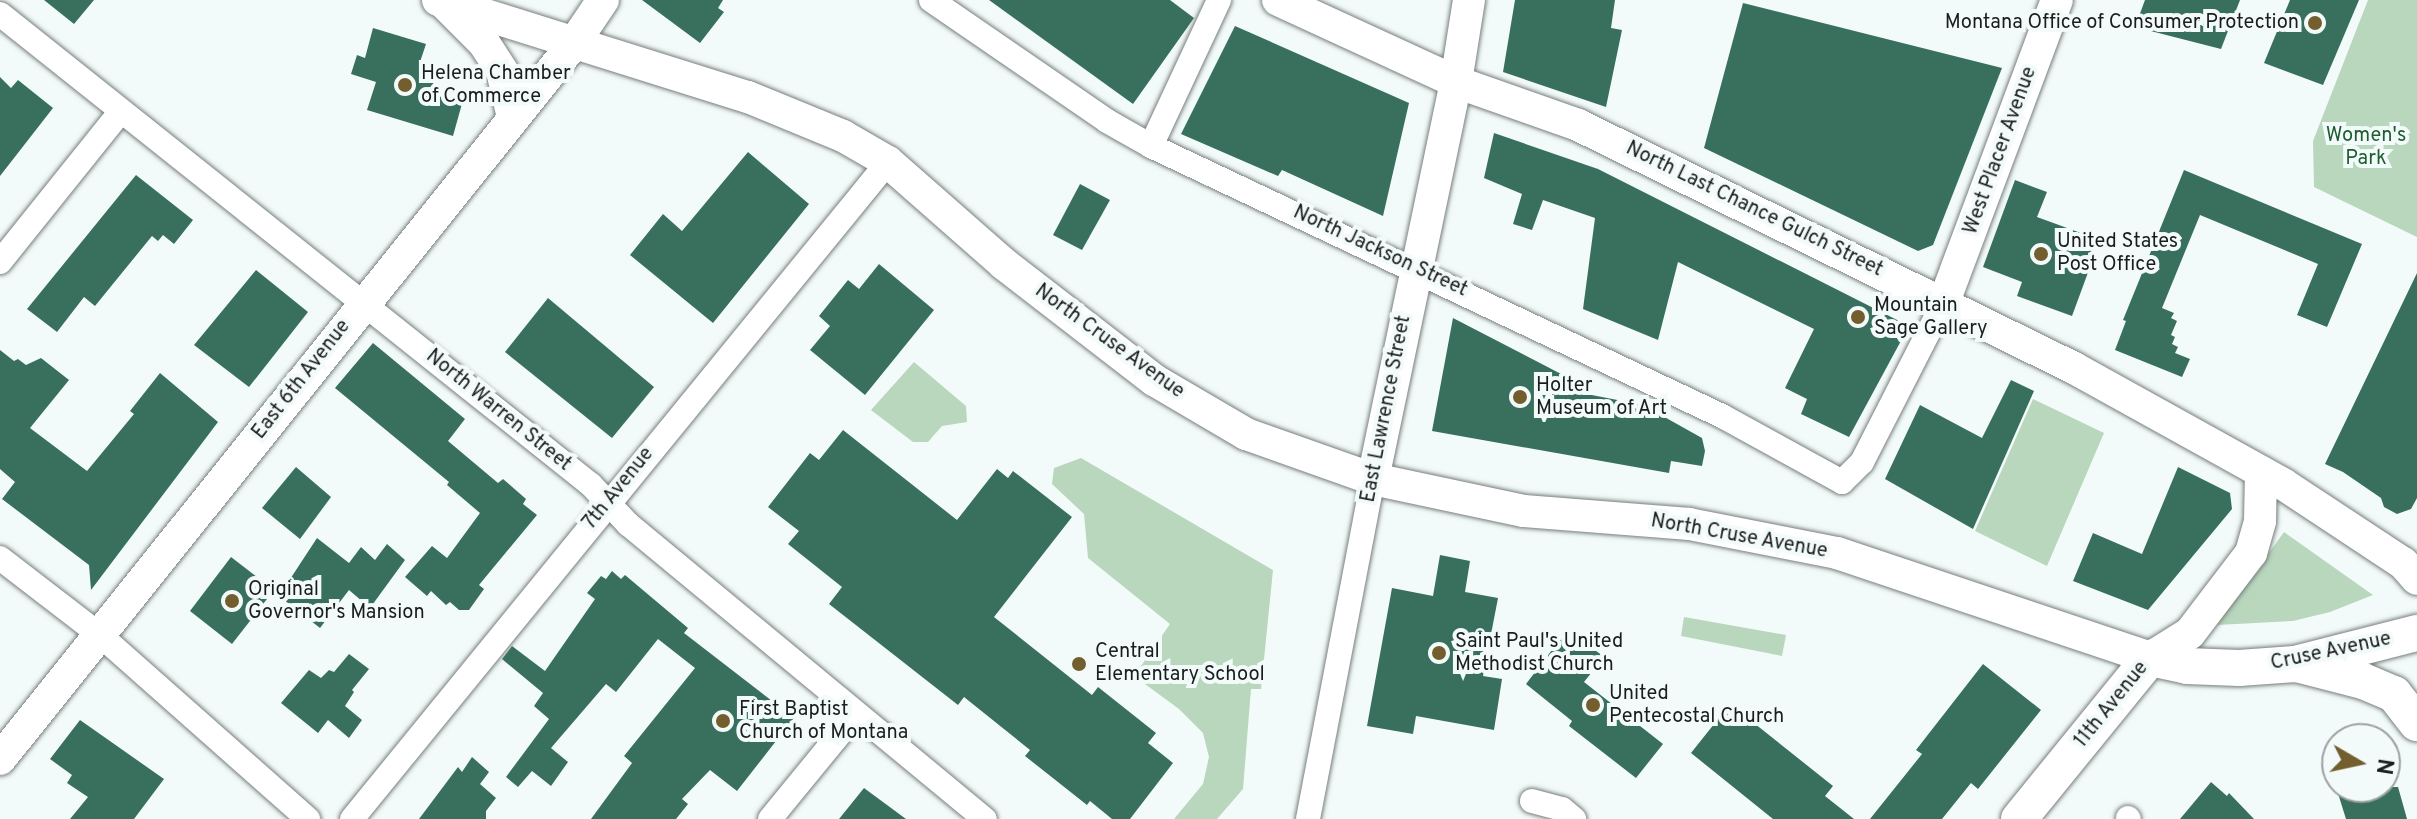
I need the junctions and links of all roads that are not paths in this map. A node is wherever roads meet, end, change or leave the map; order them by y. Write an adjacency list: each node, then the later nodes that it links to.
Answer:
1 (603, 0): 9 (street, East 6th Avenue)
2 (931, 0): 13 (street, North Jackson Street)
3 (1219, 0): 13 (street)
4 (1278, 0): 10 (street, North Last Chance Gulch Street)
5 (1469, 0): 10 (street, East Lawrence Street)
6 (2057, 0): 18 (street, West Placer Avenue)
7 (440, 1): 9 (street, North Cruse Avenue); 12 (street)
8 (0, 14): 11 (street, North Warren Street)
9 (574, 43): 12 (street, East 6th Avenue); 14 (street, North Cruse Avenue)
10 (1456, 82): 16 (street, East Lawrence Street); 18 (street, North Last Chance Gulch Street)
11 (120, 112): 15 (street); 17 (street, North Warren Street)
12 (513, 117): 17 (street, East 6th Avenue)
13 (1151, 146): 16 (street, North Jackson Street)
14 (888, 162): 20 (street, North Cruse Avenue); 21 (street, 7th Avenue)
15 (0, 262)
16 (1415, 268): 18 (street, North Jackson Street); 20 (street, East Lawrence Street)
17 (362, 302): 21 (street, North Warren Street); 25 (street, East 6th Avenue)
18 (1944, 302): 19 (street, North Last Chance Gulch Street)
19 (2261, 472): 23 (street, North Last Chance Gulch Street); 26 (street, 11th Avenue)
20 (1373, 479): 26 (street, North Cruse Avenue); 36 (street, East Lawrence Street)
21 (608, 503): 28 (street, North Warren Street); 33 (street, 7th Avenue)
22 (0, 558): 25 (street)
23 (2417, 579)
24 (2417, 633): 27 (main road, Cruse Avenue)
25 (100, 635): 30 (street, East 6th Avenue); 32 (street)
26 (2150, 658): 27 (main road, Cruse Avenue); 38 (main road, 11th Avenue)
27 (2295, 664): 29 (main road)
28 (855, 715): 34 (street); 35 (street, North Warren Street)
29 (2417, 723)
30 (0, 759)
31 (1532, 801): 37 (street)
32 (308, 819)
33 (352, 819)
34 (770, 819)
35 (985, 819)
36 (1308, 819)
37 (1574, 819)
38 (2019, 819)

